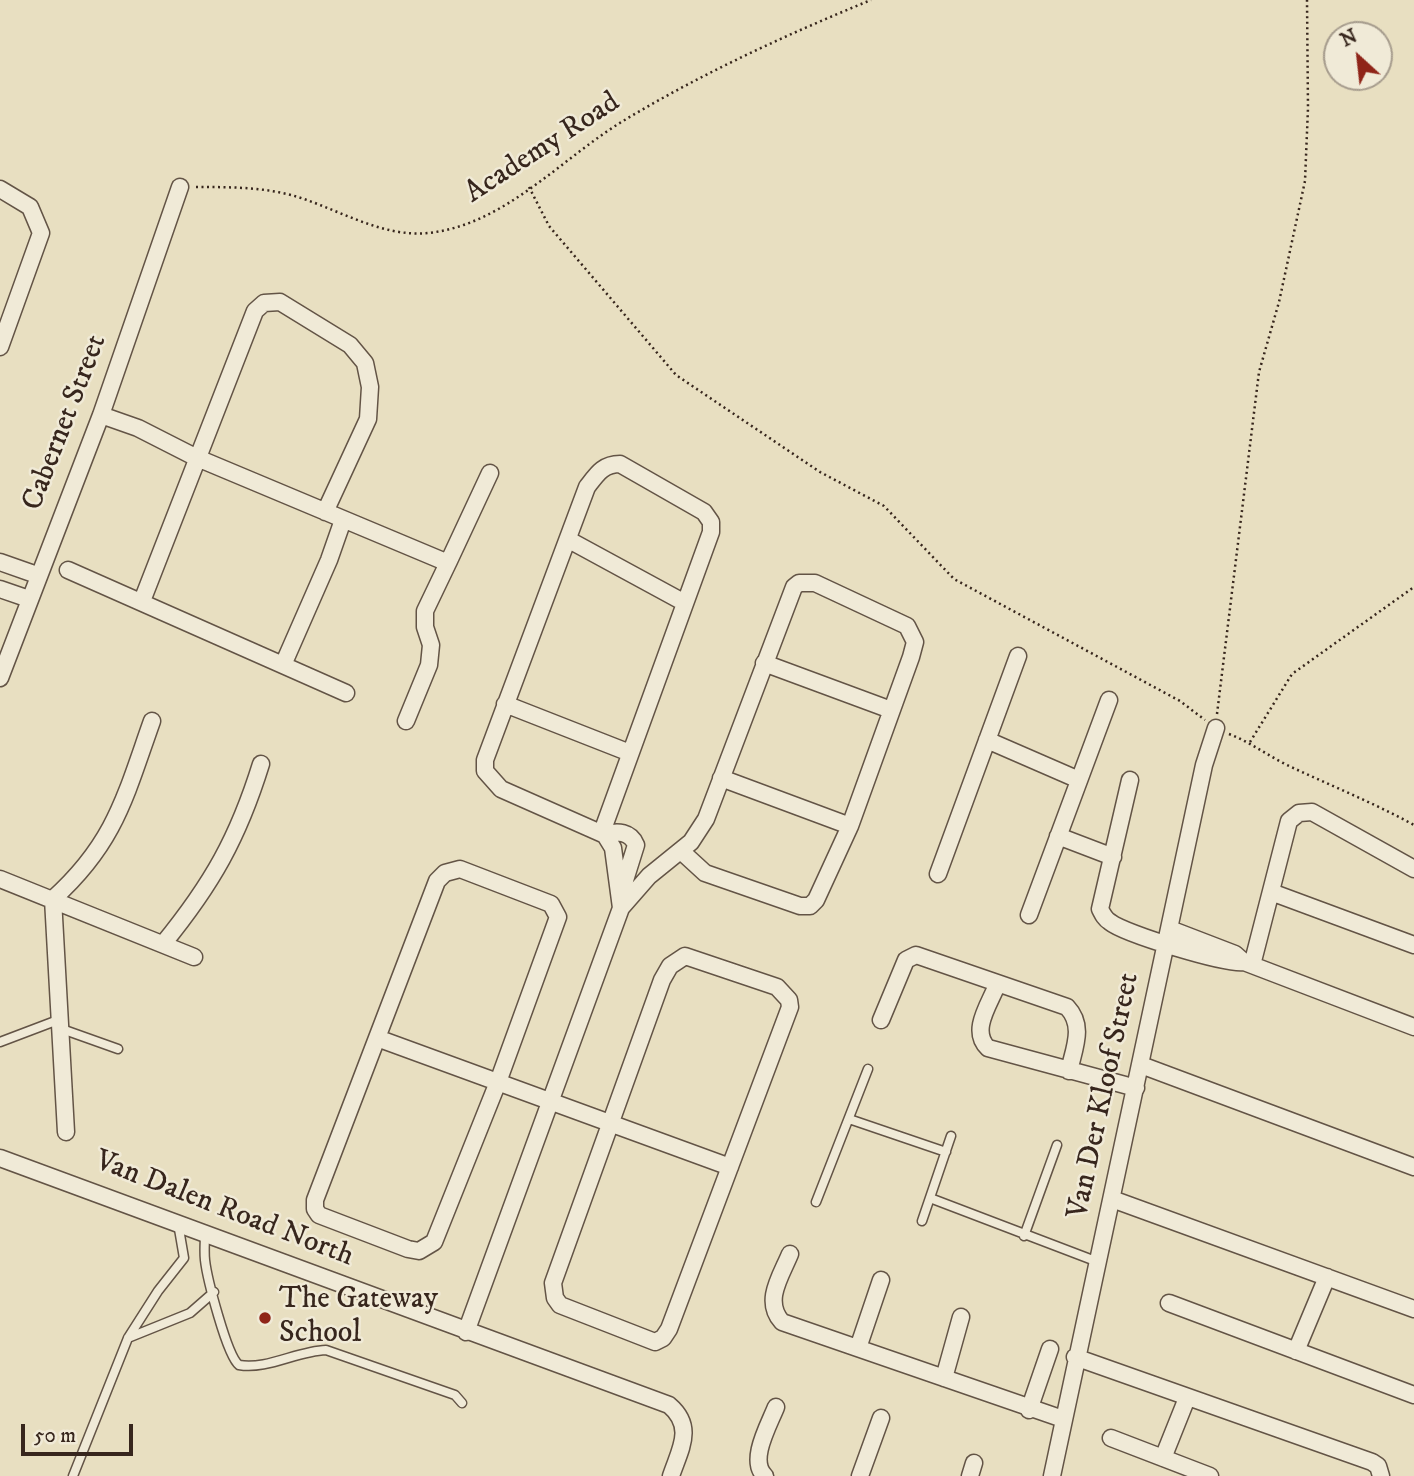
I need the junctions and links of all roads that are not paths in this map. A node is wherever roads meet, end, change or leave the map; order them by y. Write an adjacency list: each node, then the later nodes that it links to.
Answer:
1 (180, 187): 4 (street, Cabernet Street)
2 (0, 189): 3 (street)
3 (0, 347)
4 (101, 415): 5 (street); 13 (street, Cabernet Street)
5 (195, 457): 7 (street); 7 (street); 16 (street)
6 (490, 473): 11 (street)
7 (325, 512): 8 (street)
8 (343, 520): 11 (street); 20 (street)
9 (569, 540): 17 (street); 17 (street); 24 (street)
10 (0, 562): 13 (street)
11 (448, 563): 27 (street)
12 (68, 570): 16 (street)
13 (37, 575): 15 (street, Cabernet Street)
14 (0, 589): 15 (street)
15 (29, 599): 21 (street, Cabernet Street)
16 (142, 601): 20 (street)
17 (685, 603): 30 (street)
18 (1018, 656): 29 (street)
19 (764, 663): 25 (street); 25 (street); 32 (street)
20 (283, 665): 22 (street)
21 (0, 678)
22 (346, 693)
23 (1109, 700): 33 (street)
24 (505, 704): 30 (street); 36 (street)
25 (891, 710): 35 (street)
26 (152, 721): 44 (street)
27 (406, 721)
28 (1216, 728): 47 (street, Van Der Kloof Street)
29 (987, 740): 33 (street); 41 (street)
30 (629, 753): 36 (street)
31 (261, 764): 48 (street)
32 (721, 778): 35 (street); 38 (street)
33 (1079, 780): 37 (street)
34 (1130, 780): 39 (street)
35 (850, 826): 38 (street)
36 (603, 834): 45 (street); 45 (street)
37 (1058, 836): 39 (street); 46 (street)
38 (681, 851): 45 (street)
39 (1113, 858): 47 (street)
40 (1414, 869): 43 (street)
41 (938, 874)
42 (0, 879): 44 (street)
43 (1271, 892): 49 (street); 51 (street)
44 (53, 899): 48 (street); 54 (street)
45 (621, 902): 64 (street)
46 (1029, 915)
47 (1168, 936): 51 (street); 59 (street, Van Der Kloof Street)
48 (163, 944): 50 (street)
49 (1414, 945)
50 (194, 957)
51 (1248, 964): 55 (street)
52 (997, 985): 53 (street); 61 (street); 61 (street)
53 (881, 1020)
54 (58, 1024): 57 (lane); 58 (lane); 67 (street)
55 (1414, 1027)
56 (377, 1038): 62 (street); 62 (street); 62 (street)
57 (0, 1042)
58 (118, 1049)
59 (1141, 1065): 63 (street, Van Der Kloof Street); 73 (street)
60 (868, 1069): 65 (lane)
61 (1069, 1071): 63 (street)
62 (498, 1082): 64 (street)
63 (1136, 1088): 75 (street, Van Der Kloof Street)
64 (553, 1102): 66 (street); 89 (street)
65 (849, 1119): 70 (lane); 76 (lane)
66 (611, 1122): 72 (street); 72 (street); 72 (street)
67 (66, 1132)
68 (951, 1136): 70 (lane)
69 (1058, 1145): 80 (lane)
70 (946, 1152): 74 (lane)
71 (0, 1158): 78 (street, Van Dalen Road North)
72 (730, 1167)
73 (1414, 1167)
74 (930, 1198): 77 (lane); 80 (lane)
75 (1112, 1199): 82 (street, Van Der Kloof Street); 83 (street)
76 (816, 1202)
77 (922, 1221)
78 (178, 1223): 79 (street, Van Dalen Road North); 90 (lane)
79 (205, 1233): 85 (lane); 89 (street, Van Dalen Road North)
80 (1024, 1236): 82 (lane)
81 (790, 1254): 91 (street)
82 (1098, 1262): 94 (street, Van Der Kloof Street)
83 (1327, 1277): 87 (street); 93 (street)
84 (881, 1280): 91 (street)
85 (214, 1293): 90 (lane); 98 (lane)
86 (1169, 1303): 93 (street)
87 (1414, 1309)
88 (961, 1317): 95 (street)
89 (466, 1332): 106 (street, Van Dalen Road North)
90 (128, 1338): 105 (lane)
91 (858, 1348): 95 (street)
92 (1050, 1349): 100 (street)
93 (1296, 1351): 96 (street)
94 (1075, 1357): 97 (street); 102 (street, Van Der Kloof Street)
95 (944, 1378): 100 (street)
96 (1414, 1395)
97 (1187, 1398): 104 (street); 111 (street)
98 (462, 1403)
99 (775, 1407): 107 (street)
100 (1029, 1410): 102 (street)
101 (881, 1418): 108 (street)
102 (1063, 1419): 109 (street, Van Der Kloof Street)
103 (1111, 1438): 104 (street)
104 (1163, 1458): 110 (street)
105 (73, 1476)
106 (671, 1476)
107 (765, 1476)
108 (860, 1476)
109 (1052, 1476)
110 (1210, 1476)
111 (1381, 1476)

